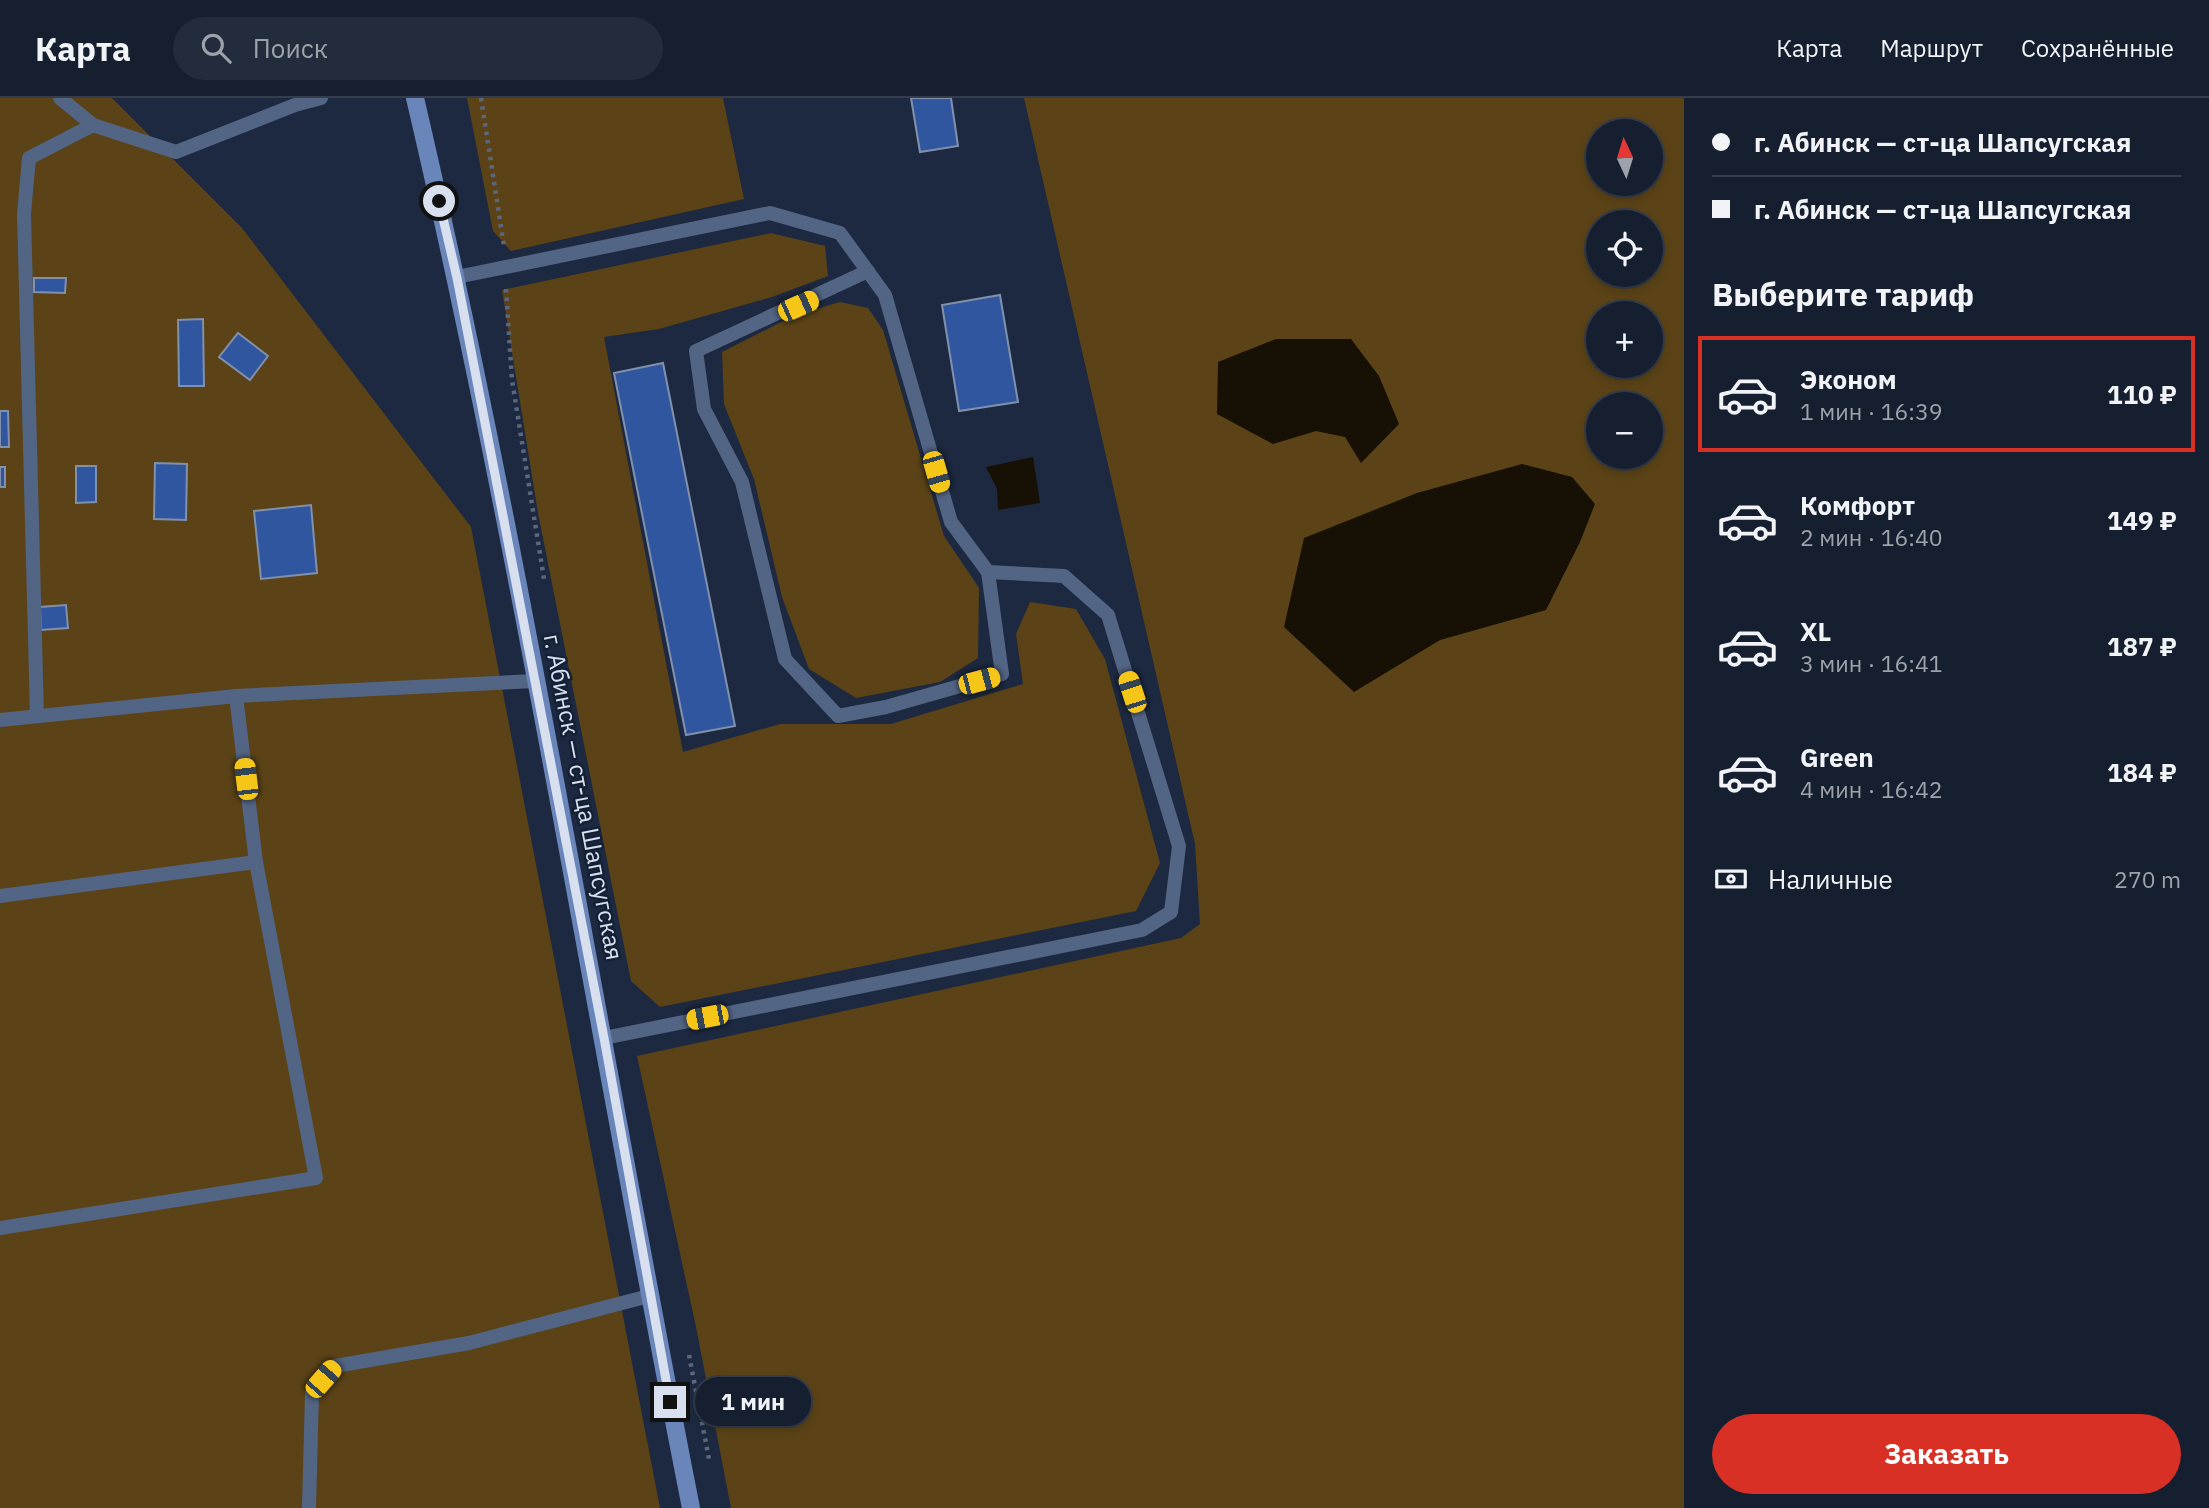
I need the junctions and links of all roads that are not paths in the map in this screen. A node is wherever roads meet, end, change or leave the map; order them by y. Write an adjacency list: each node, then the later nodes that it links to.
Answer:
1 (60, 98): 4 (lane)
2 (321, 98): 4 (lane)
3 (415, 98): 6 (main road, г. Абинск — ст-ца Шапсугская)
4 (93, 125): 10 (lane)
5 (868, 271): 6 (lane); 7 (lane); 7 (lane)
6 (457, 278): 8 (main road, г. Абинск — ст-ца Шапсугская)
7 (988, 572): 14 (lane)
8 (535, 681): 9 (lane); 14 (main road, г. Абинск — ст-ца Шапсугская)
9 (236, 696): 10 (lane); 12 (lane)
10 (37, 716): 11 (lane)
11 (0, 720)
12 (256, 862): 13 (lane); 15 (lane)
13 (0, 896)
14 (604, 1038): 16 (main road, г. Абинск — ст-ца Шапсугская)
15 (0, 1228)
16 (649, 1296): 17 (lane); 18 (main road, г. Абинск — ст-ца Шапсугская)
17 (309, 1508)
18 (691, 1508)

